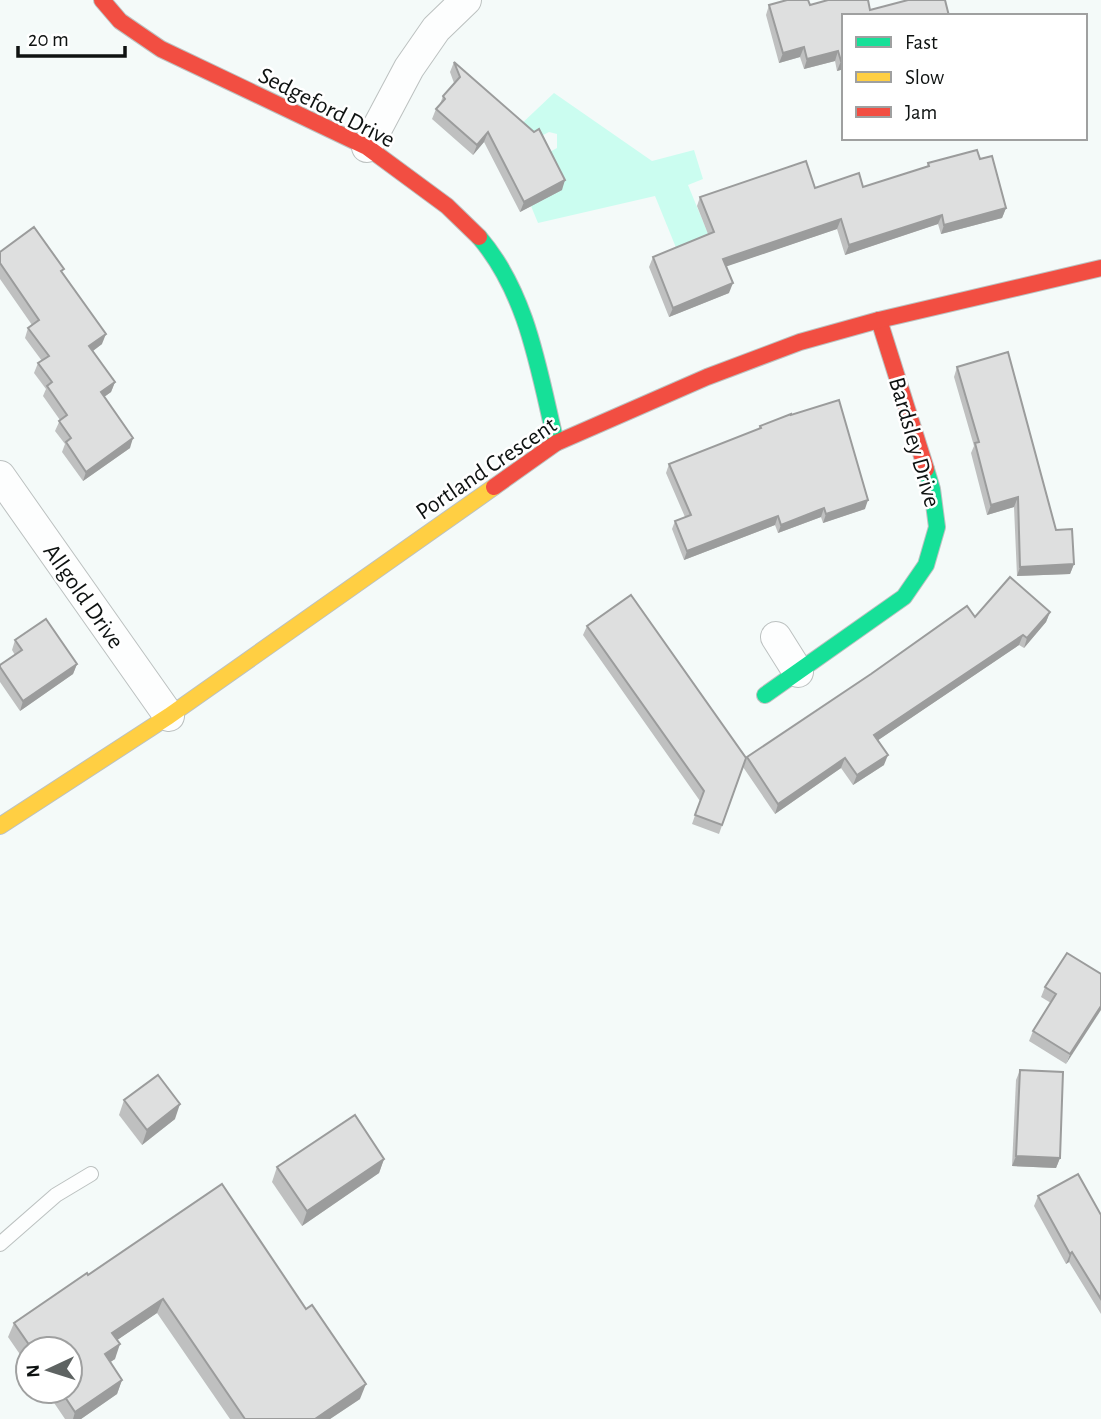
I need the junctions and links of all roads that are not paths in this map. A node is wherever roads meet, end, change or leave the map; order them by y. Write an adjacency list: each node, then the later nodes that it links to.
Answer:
1 (102, 0): 3 (street, Sedgeford Drive)
2 (452, 5): 3 (street)
3 (367, 147): 6 (street, Sedgeford Drive)
4 (1101, 268): 5 (street, Portland Crescent)
5 (878, 320): 6 (street, Portland Crescent); 9 (street, Bardsley Drive)
6 (556, 443): 11 (street, Portland Crescent)
7 (0, 477): 11 (street, Allgold Drive)
8 (776, 637): 9 (street)
9 (798, 672): 10 (street, Bardsley Drive)
10 (765, 695)
11 (169, 716): 12 (street, Portland Crescent)
12 (0, 826)
13 (91, 1174): 14 (lane)
14 (0, 1244)

